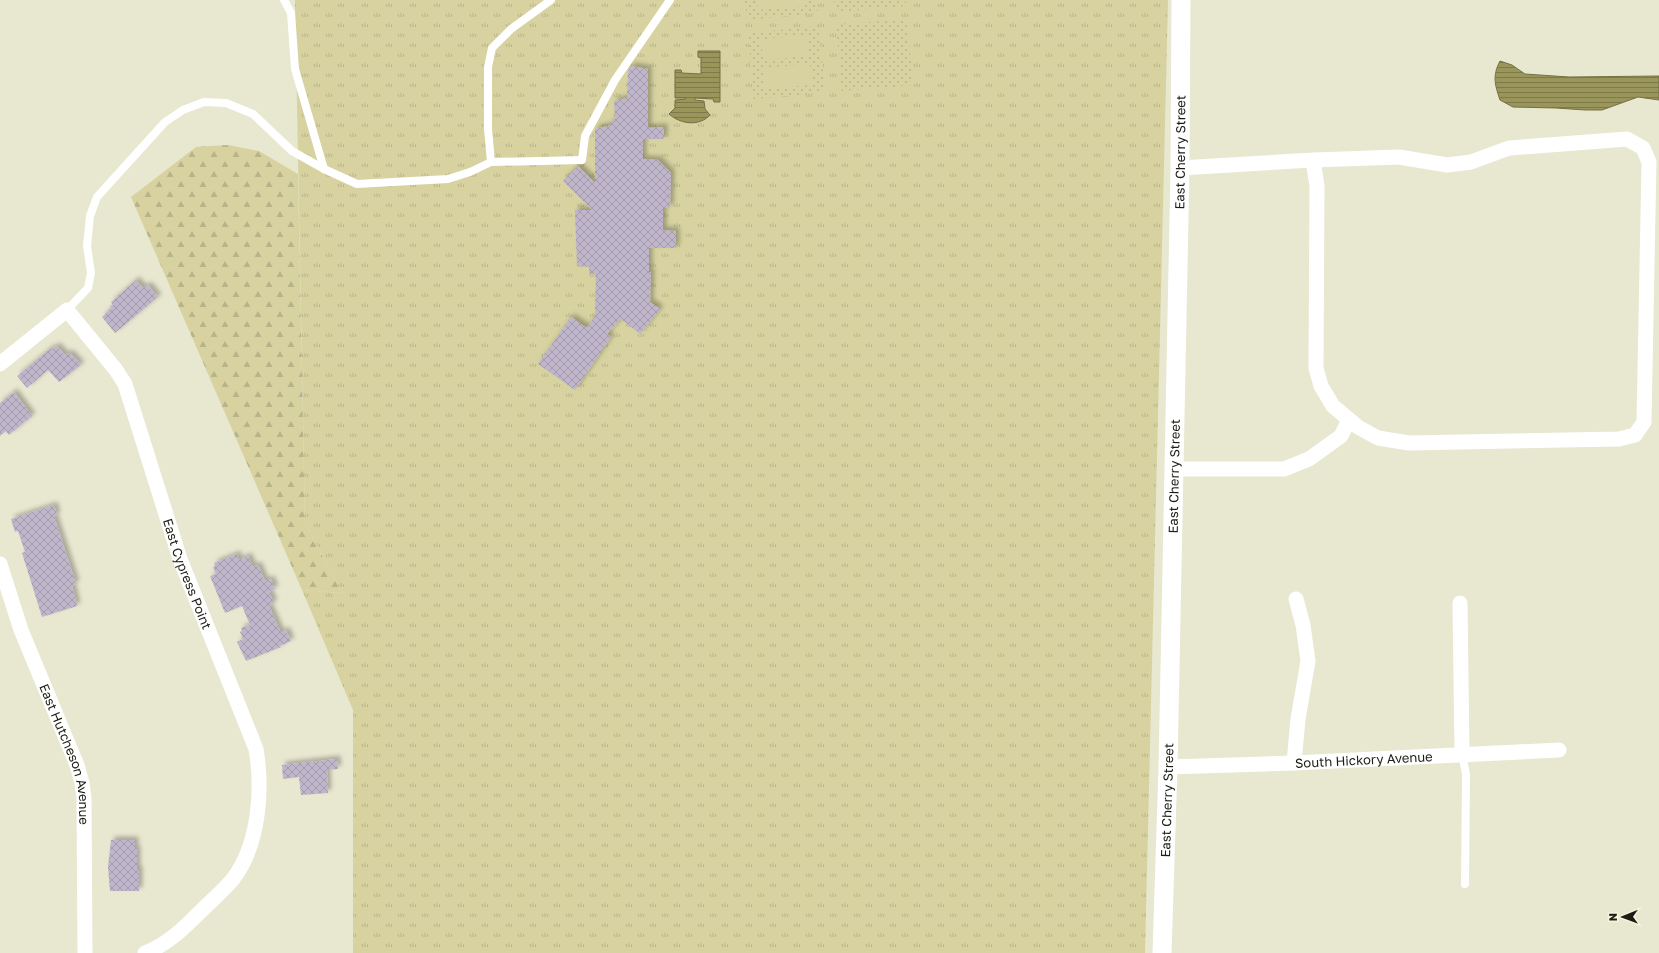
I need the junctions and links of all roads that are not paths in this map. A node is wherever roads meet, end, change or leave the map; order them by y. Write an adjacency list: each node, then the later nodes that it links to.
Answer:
1 (284, 0): 8 (lane)
2 (550, 0): 6 (lane)
3 (670, 0): 6 (lane)
4 (1181, 0): 7 (street, East Cherry Street)
5 (1313, 160): 7 (street); 11 (street); 11 (street)
6 (491, 162): 8 (lane)
7 (1180, 168): 12 (street, East Cherry Street)
8 (324, 169): 9 (lane)
9 (67, 310): 10 (street); 22 (street, East Cypress Point)
10 (0, 364)
11 (1349, 420): 12 (street)
12 (1174, 469): 19 (street, East Cherry Street)
13 (0, 564): 21 (street, East Hutcheson Avenue)
14 (1296, 599): 18 (street)
15 (1460, 603): 17 (street)
16 (1559, 750): 17 (street, South Hickory Avenue)
17 (1462, 754): 18 (street, South Hickory Avenue); 20 (lane)
18 (1294, 763): 19 (street, South Hickory Avenue)
19 (1168, 767): 23 (street, East Cherry Street)
20 (1465, 884)
21 (85, 953)
22 (145, 953)
23 (1162, 953)

